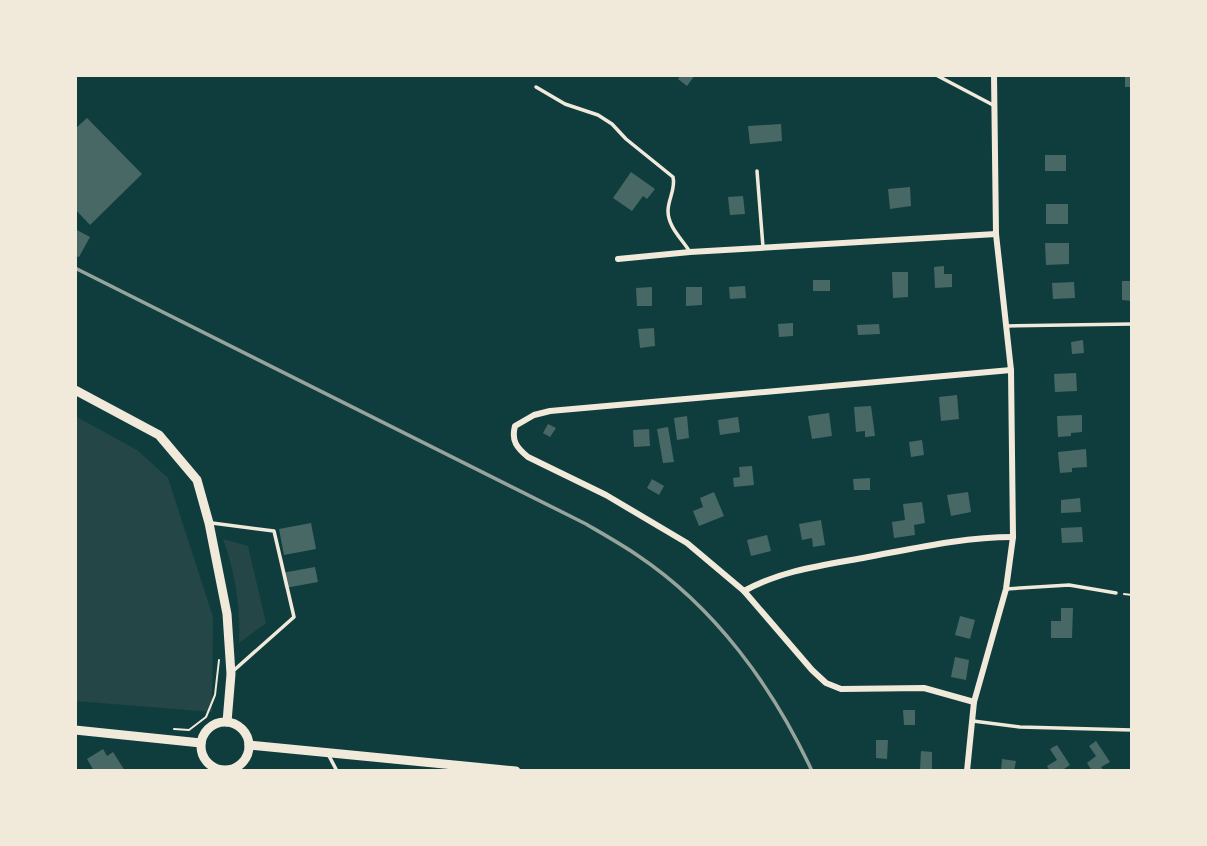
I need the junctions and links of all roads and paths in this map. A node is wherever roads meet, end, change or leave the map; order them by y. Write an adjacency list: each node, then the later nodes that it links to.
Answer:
1 (936, 75): 4 (lane)
2 (994, 75): 4 (street)
3 (536, 87): 8 (lane)
4 (993, 105): 6 (street)
5 (757, 171): 7 (lane)
6 (996, 234): 7 (street); 11 (street)
7 (763, 247): 8 (street)
8 (690, 251): 9 (street)
9 (618, 259)
10 (1132, 324): 11 (lane)
11 (1006, 326): 12 (street)
12 (1011, 370): 15 (street); 17 (street)
13 (75, 390): 14 (main road)
14 (209, 523): 20 (main road); 20 (lane)
15 (1013, 537): 16 (street); 17 (street)
16 (1006, 589): 18 (lane); 21 (street)
17 (744, 591): 21 (street)
18 (1116, 593)
19 (220, 655): 24 (path)
20 (230, 674): 23 (main road)
21 (974, 702): 22 (street)
22 (971, 721): 26 (lane); 35 (street)
23 (227, 722): 27 (main road); 28 (main road)
24 (164, 728)
25 (75, 730): 27 (main road)
26 (1132, 730)
27 (201, 743): 32 (main road)
28 (249, 745): 29 (main road); 32 (main road)
29 (327, 753): 30 (main road); 33 (lane)
30 (444, 767): 31 (main road)
31 (461, 768): 34 (main road)
32 (221, 770)
33 (337, 771)
34 (516, 771)
35 (967, 771)

